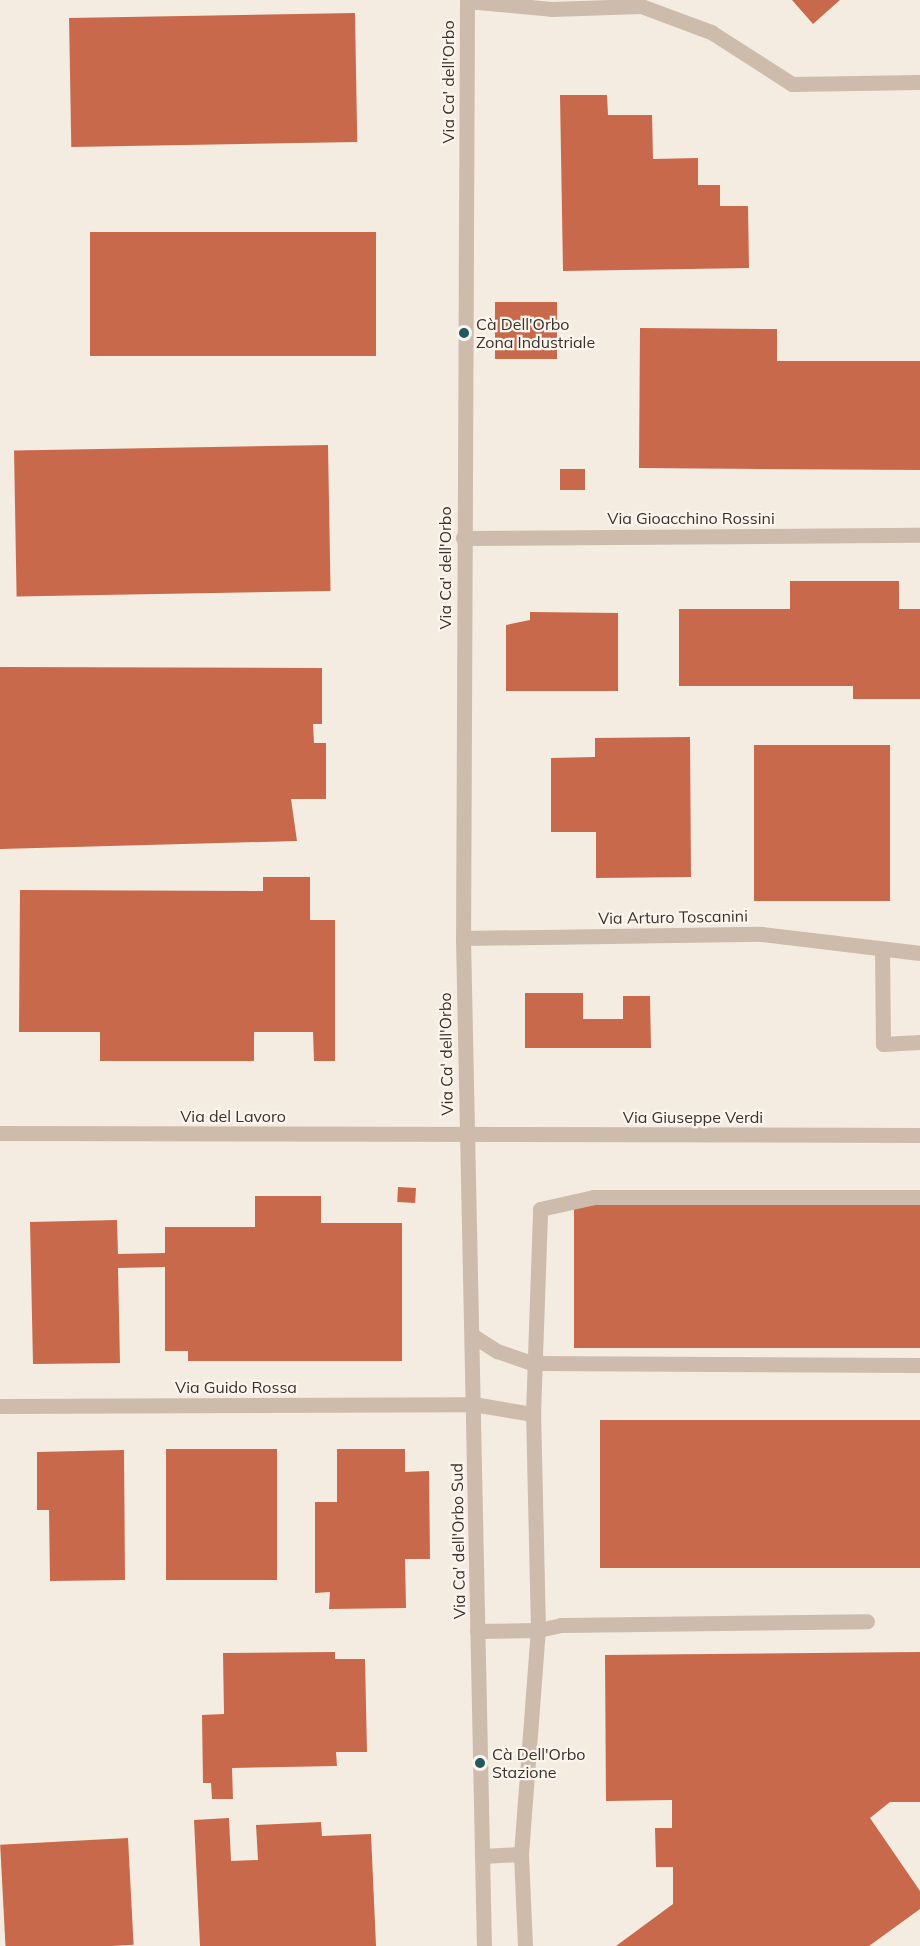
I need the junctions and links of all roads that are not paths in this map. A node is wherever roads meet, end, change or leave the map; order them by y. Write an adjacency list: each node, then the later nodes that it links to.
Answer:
1 (467, 0): 2 (street); 5 (street, Via Ca' dell'Orbo)
2 (641, 3): 3 (street)
3 (920, 82)
4 (920, 535): 5 (street, Via Gioacchino Rossini)
5 (463, 537): 6 (street, Via Ca' dell'Orbo)
6 (463, 938): 7 (street, Via Arturo Toscanini); 11 (street, Via Ca' dell'Orbo)
7 (882, 949): 8 (street, Via Arturo Toscanini); 9 (street)
8 (920, 954)
9 (920, 1042)
10 (0, 1133): 11 (street, Via del Lavoro)
11 (465, 1136): 12 (street, Via Giuseppe Verdi); 14 (street, Via Ca' dell'Orbo Sud)
12 (920, 1136)
13 (920, 1197): 15 (street)
14 (472, 1335): 15 (street); 17 (street, Via Ca' dell'Orbo Sud)
15 (532, 1363): 16 (street); 19 (street)
16 (920, 1365)
17 (473, 1404): 18 (street, Via Guido Rossa); 19 (street, Via Guido Rossa); 22 (street, Via Ca' dell'Orbo Sud)
18 (0, 1406)
19 (533, 1414): 21 (street)
20 (867, 1621): 21 (street)
21 (538, 1630): 22 (street); 23 (street)
22 (477, 1631): 24 (street, Via Ca' dell'Orbo Sud)
23 (521, 1854): 24 (street); 26 (street)
24 (482, 1856): 25 (street, Via Ca' dell'Orbo Sud)
25 (484, 1946)
26 (525, 1946)

